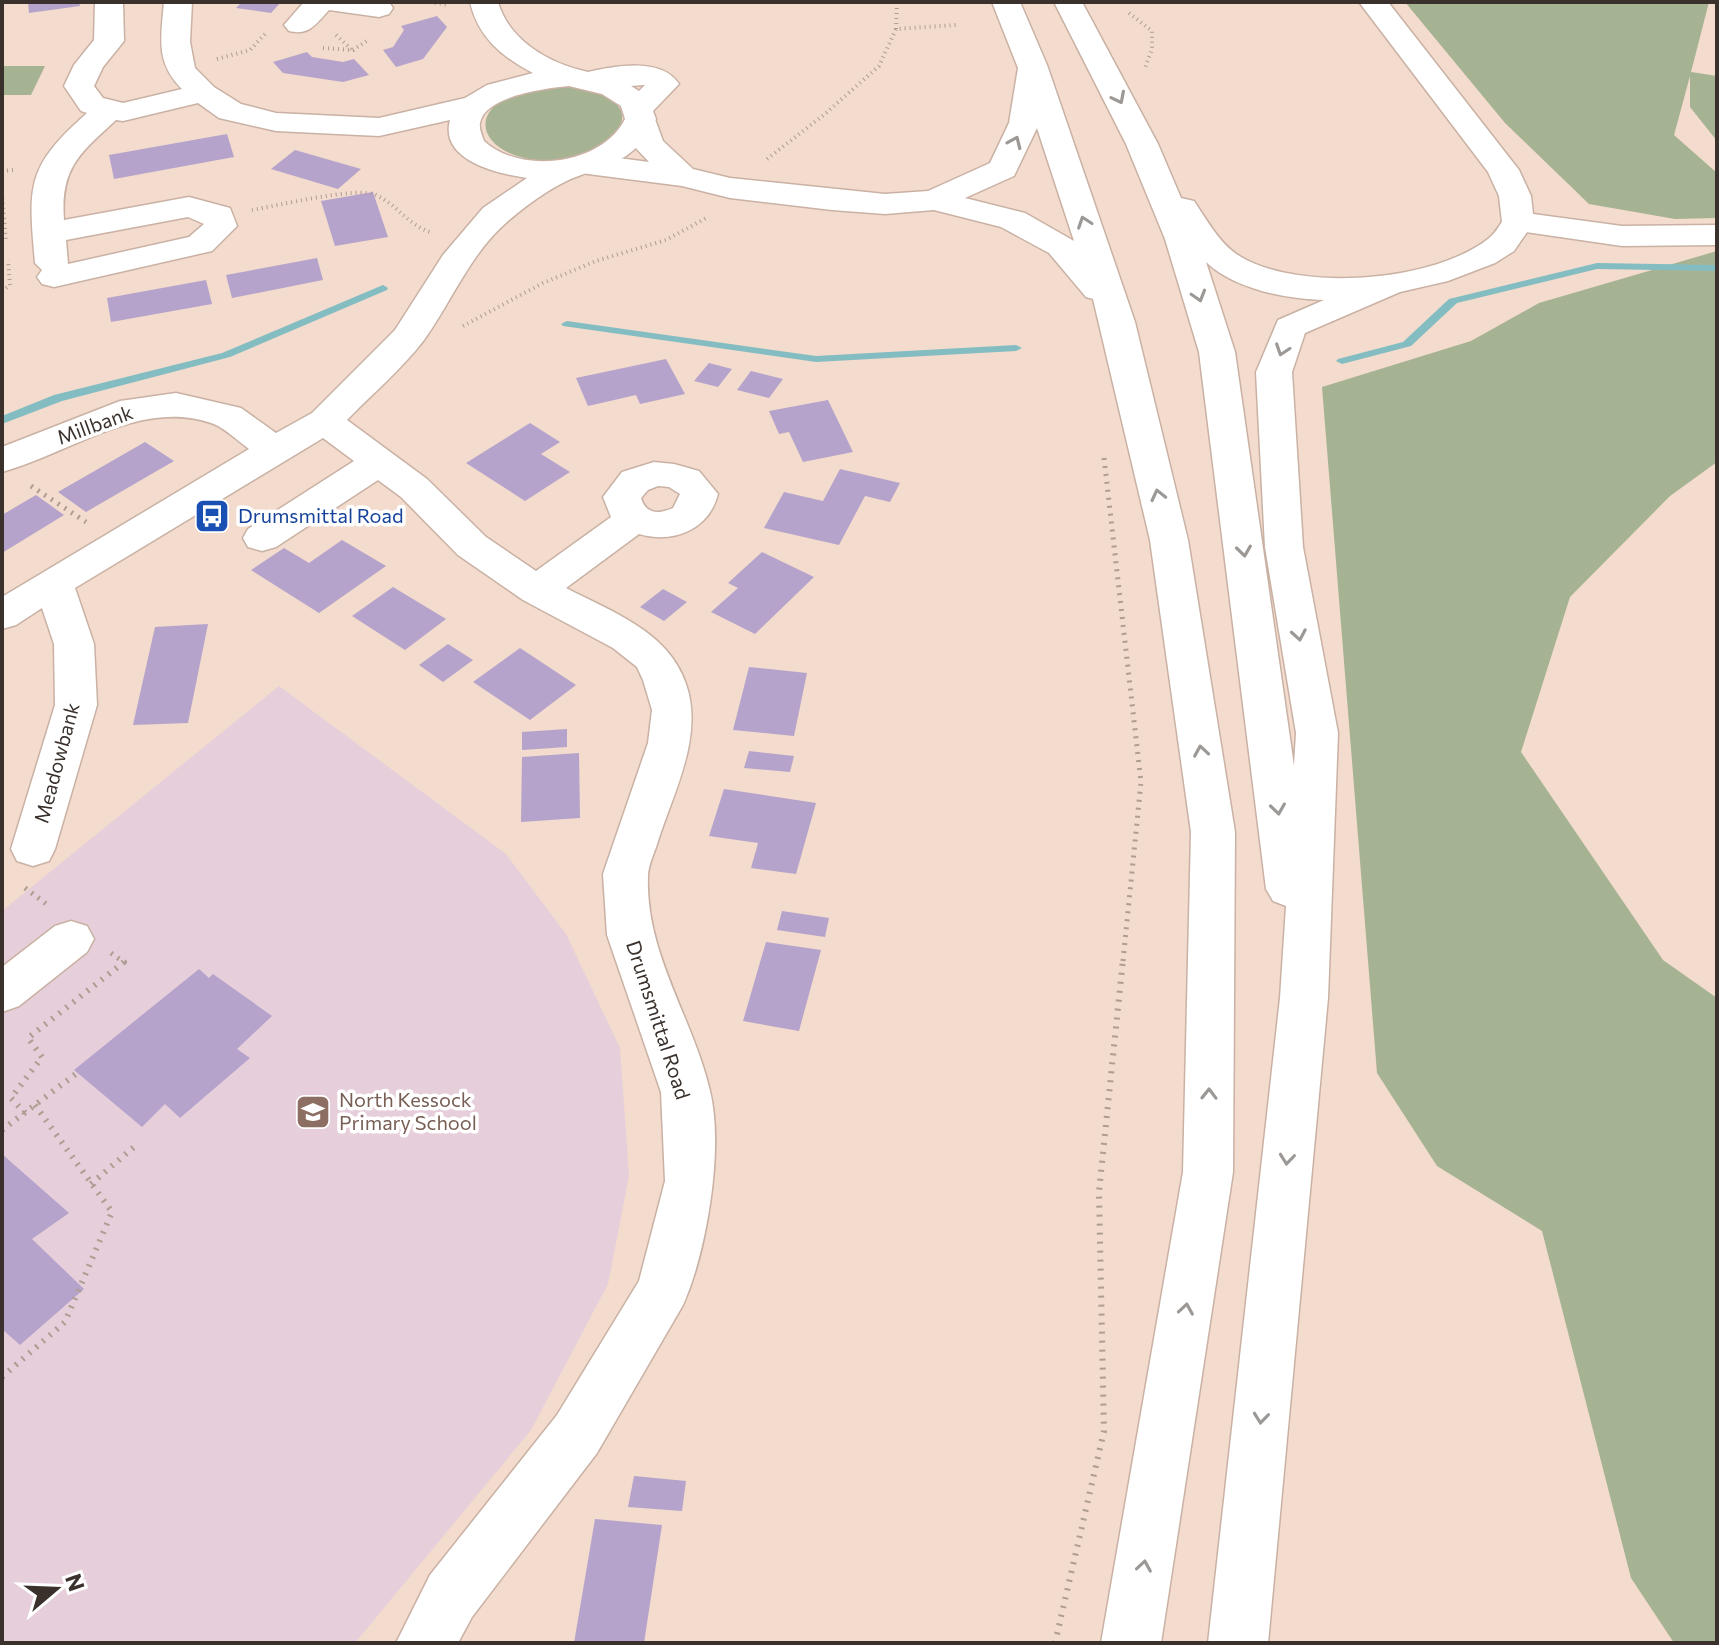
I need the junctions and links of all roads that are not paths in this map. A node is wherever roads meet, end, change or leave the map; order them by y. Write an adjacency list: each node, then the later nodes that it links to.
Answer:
1 (109, 2): 16 (main road)
2 (178, 2): 14 (main road)
3 (320, 2): 10 (main road)
4 (332, 2): 9 (main road)
5 (484, 2): 11 (main road)
6 (1006, 2): 12 (main road)
7 (1068, 2): 19 (main road, one-way to 19)
8 (1373, 2): 25 (main road)
9 (379, 8)
10 (299, 25)
11 (503, 40): 13 (main road); 15 (main road)
12 (1032, 65): 23 (main road, one-way to 12); 29 (main road, one-way to 12)
13 (579, 78): 15 (main road); 17 (main road)
14 (203, 93): 16 (main road); 18 (main road)
15 (486, 98): 18 (main road); 20 (main road)
16 (108, 110): 26 (main road)
17 (640, 113): 21 (main road); 22 (main road)
18 (379, 127): 20 (main road)
19 (1142, 144): 28 (main road); 42 (main road, one-way to 42)
20 (488, 158): 21 (main road); 24 (main road)
21 (578, 167): 22 (main road); 24 (main road)
22 (682, 176): 23 (main road)
23 (934, 200): 29 (main road)
24 (495, 215): 30 (main road)
25 (1518, 222): 27 (main road); 28 (main road)
26 (49, 233): 26 (main road)
27 (1717, 235)
28 (1391, 283): 42 (main road, one-way to 42)
29 (1118, 322): 44 (main road, one-way to 29)
30 (325, 421): 31 (main road); 32 (main road, Drumsmittal Road)
31 (275, 450): 33 (main road, Millbank); 36 (main road)
32 (379, 462): 35 (main road); 37 (main road, Drumsmittal Road)
33 (15, 472)
34 (634, 519): 37 (main road)
35 (262, 538)
36 (54, 583): 38 (main road); 39 (main road, Meadowbank)
37 (537, 590): 43 (main road, Drumsmittal Road)
38 (2, 615)
39 (33, 849)
40 (71, 939): 41 (main road)
41 (2, 993)
42 (1304, 998): 45 (main road, one-way to 45)
43 (426, 1643)
44 (1131, 1643)
45 (1238, 1643)

